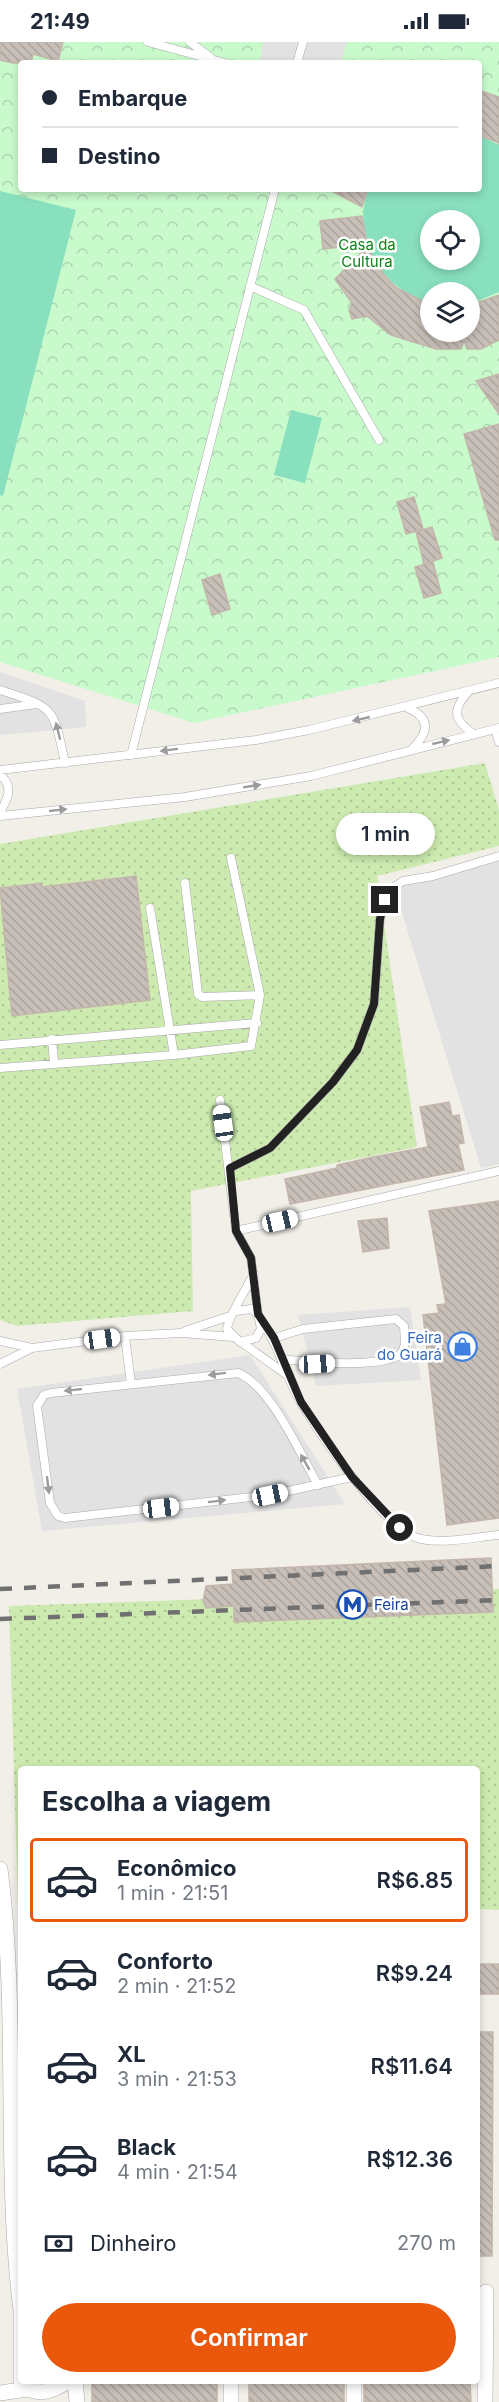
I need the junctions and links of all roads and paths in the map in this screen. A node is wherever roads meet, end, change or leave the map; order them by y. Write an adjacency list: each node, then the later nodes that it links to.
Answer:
1 (148, 42): 4 (lane)
2 (190, 42): 4 (lane)
3 (303, 42): 5 (lane)
4 (215, 60)
5 (298, 60)
6 (274, 192): 7 (lane)
7 (250, 286): 8 (lane); 19 (lane)
8 (379, 440)
9 (499, 683): 11 (lane)
10 (0, 690): 12 (lane)
11 (467, 693): 13 (lane); 16 (lane)
12 (41, 703): 14 (lane); 20 (lane, one-way to 12)
13 (407, 708): 18 (lane); 19 (lane, one-way to 19)
14 (0, 709)
15 (497, 728): 16 (lane); 17 (lane)
16 (473, 734): 18 (lane, one-way to 16)
17 (499, 742)
18 (412, 749): 23 (lane, one-way to 18)
19 (131, 755): 20 (lane)
20 (65, 763): 21 (lane)
21 (0, 770)
22 (0, 775): 23 (lane)
23 (0, 814)
24 (499, 856): 37 (lane)
25 (231, 858): 28 (lane)
26 (185, 883): 28 (lane)
27 (150, 908): 30 (lane)
28 (260, 994): 29 (lane)
29 (257, 1023): 30 (lane); 33 (lane)
30 (170, 1030): 31 (lane); 33 (lane)
31 (52, 1040): 32 (lane); 34 (lane)
32 (0, 1045)
33 (174, 1055): 34 (lane)
34 (54, 1062): 35 (lane)
35 (0, 1068)
36 (220, 1100): 37 (lane)
37 (230, 1168): 39 (lane)
38 (499, 1171): 39 (lane)
39 (236, 1231): 40 (lane)
40 (254, 1273): 41 (lane); 42 (lane)
41 (233, 1313): 42 (lane); 43 (lane); 46 (lane)
42 (260, 1318): 45 (lane); 46 (lane)
43 (181, 1333): 44 (lane); 46 (lane)
44 (125, 1336): 48 (lane); 52 (lane)
45 (274, 1338): 49 (lane); 49 (lane)
46 (236, 1340): 51 (lane)
47 (0, 1341): 48 (lane)
48 (32, 1348): 50 (lane)
49 (282, 1359): 51 (lane)
50 (0, 1364)
51 (288, 1376): 53 (lane)
52 (131, 1384): 54 (lane, one-way to 52); 54 (lane, one-way to 54)
53 (352, 1477): 54 (lane); 55 (lane)
54 (318, 1485)
55 (499, 1535)
56 (0, 1869): 57 (street)
57 (14, 1969): 58 (street)
58 (6, 2114): 59 (street)
59 (7, 2255): 61 (street)
60 (487, 2292): 71 (street)
61 (18, 2299)
62 (62, 2384): 66 (street)
63 (75, 2384): 68 (street)
64 (231, 2384): 69 (street)
65 (354, 2384): 70 (street)
66 (32, 2389): 67 (street)
67 (0, 2393)
68 (77, 2402)
69 (231, 2402)
70 (354, 2402)
71 (485, 2402)

